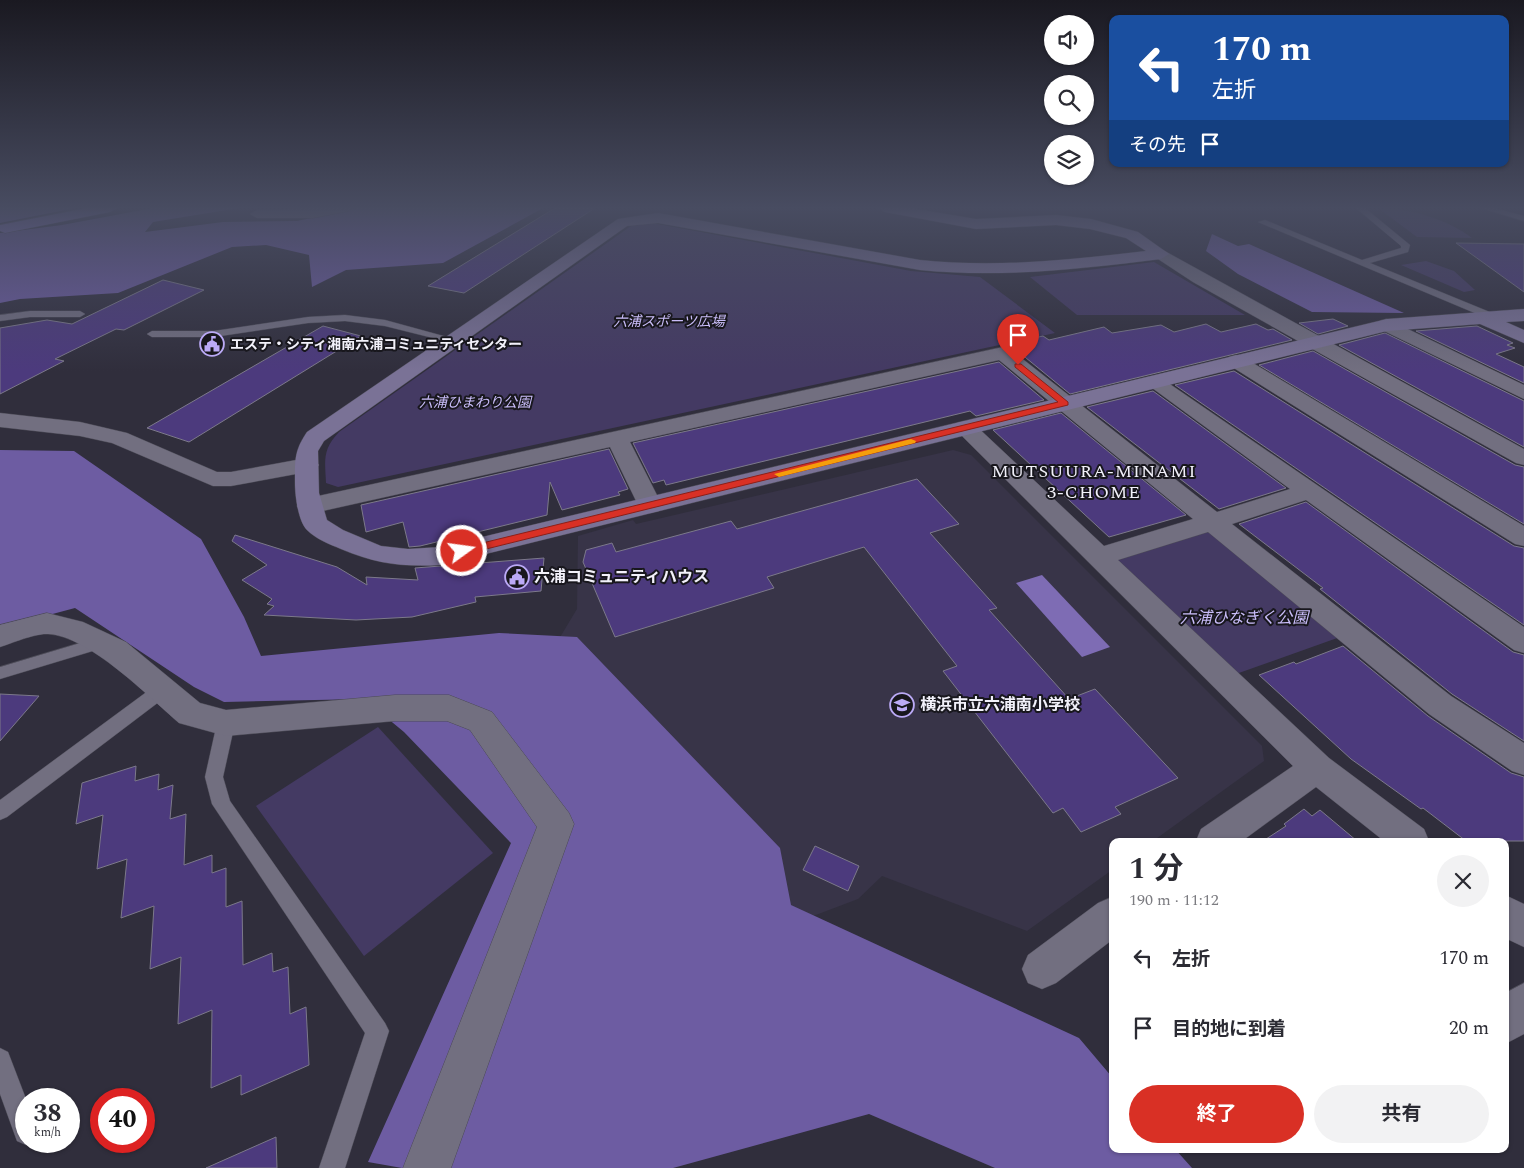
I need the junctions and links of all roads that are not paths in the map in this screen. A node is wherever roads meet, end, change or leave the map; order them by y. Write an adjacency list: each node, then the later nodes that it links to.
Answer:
1 (565, 263): 13 (street)
2 (906, 263): 3 (street)
3 (1088, 263)
4 (1176, 263): 14 (street)
5 (1360, 263): 8 (lane)
6 (80, 314): 9 (lane)
7 (1524, 314): 8 (street)
8 (1487, 317): 10 (street); 12 (street)
9 (0, 318)
10 (1387, 325): 14 (street); 17 (street)
11 (152, 334): 13 (lane)
12 (1524, 337)
13 (453, 340): 23 (street)
14 (1315, 342): 15 (street); 22 (street)
15 (1236, 361): 16 (street); 28 (street)
16 (1154, 382): 18 (street); 24 (street)
17 (1524, 393)
18 (1065, 404): 20 (street); 21 (street); 27 (street)
19 (0, 420): 23 (street)
20 (965, 428): 26 (street); 29 (street)
21 (617, 438): 25 (street); 26 (street)
22 (1524, 458)
23 (307, 465): 25 (street)
24 (1310, 491): 27 (street); 32 (street)
25 (309, 506): 26 (street)
26 (650, 506)
27 (1210, 522): 29 (street); 36 (street)
28 (1524, 538)
29 (1099, 557): 37 (street)
30 (0, 636): 31 (street)
31 (100, 642): 33 (lane); 34 (street)
32 (1524, 642)
33 (0, 673)
34 (162, 690): 35 (street); 38 (lane)
35 (226, 724): 49 (lane); 50 (street)
36 (1524, 761)
37 (1316, 768): 39 (street); 40 (street)
38 (0, 811)
39 (1218, 838)
40 (1407, 838)
41 (1509, 917): 43 (street)
42 (1109, 918): 44 (street)
43 (1524, 928)
44 (1042, 969)
45 (1524, 1004): 46 (street)
46 (1509, 1019)
47 (0, 1060): 48 (lane)
48 (15, 1101)
49 (332, 1168)
50 (427, 1168)

